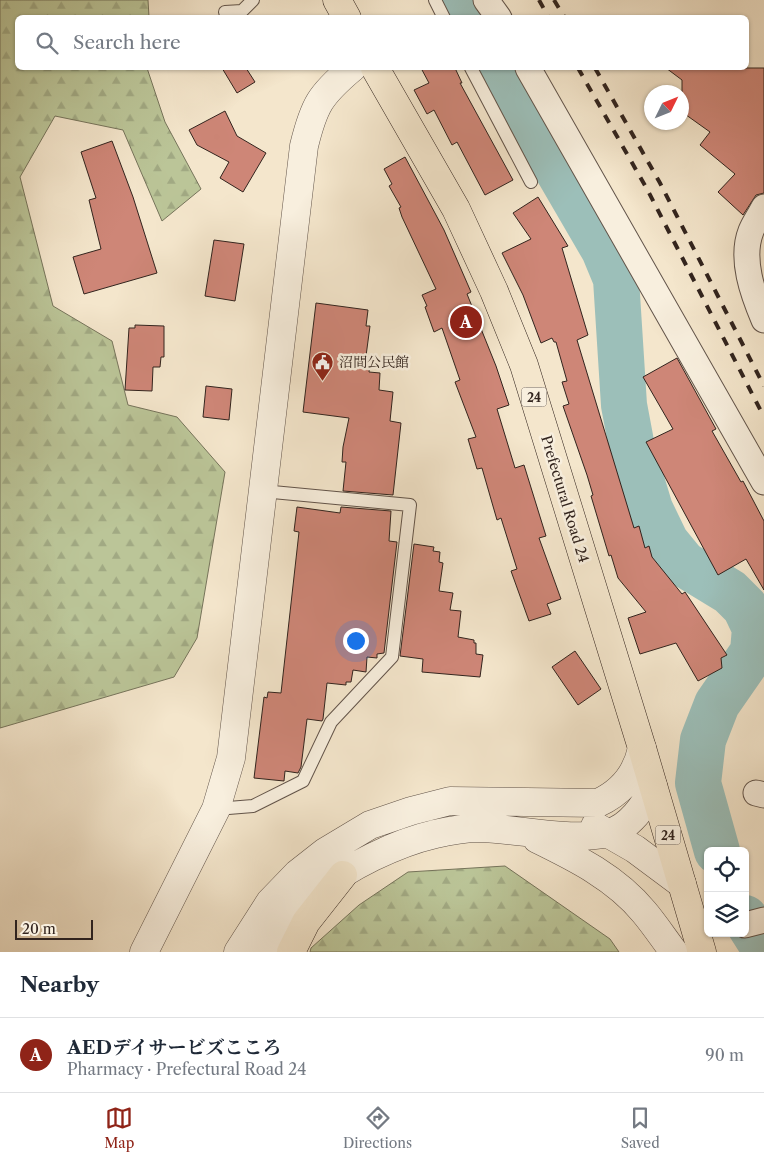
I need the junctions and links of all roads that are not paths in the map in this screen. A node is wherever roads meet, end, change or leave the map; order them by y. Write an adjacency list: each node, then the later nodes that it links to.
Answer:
1 (253, 0): 5 (lane)
2 (336, 0): 6 (main road)
3 (435, 0): 7 (lane)
4 (486, 0): 8 (street)
5 (225, 12)
6 (344, 15)
7 (442, 15)
8 (497, 15)
9 (350, 70): 17 (street)
10 (376, 70): 18 (main road, Prefectural Road 24 / 24)
11 (472, 70): 13 (lane)
12 (529, 70): 16 (street)
13 (531, 182)
14 (764, 207): 15 (street)
15 (764, 320)
16 (764, 482)
17 (262, 491): 21 (street); 21 (lane)
18 (642, 748): 19 (main road, Prefectural Road 24 / 24); 20 (street)
19 (653, 786): 23 (street); 25 (main road, Prefectural Road 24 / 24)
20 (527, 803): 23 (street); 30 (street)
21 (216, 809): 29 (street)
22 (524, 832): 23 (street); 24 (street); 33 (street)
23 (610, 833): 25 (street)
24 (343, 875): 31 (street); 32 (main road)
25 (682, 884): 28 (main road, Prefectural Road 24 / 24)
26 (764, 920): 27 (street)
27 (749, 924)
28 (703, 940)
29 (144, 952)
30 (238, 952)
31 (264, 952)
32 (292, 952)
33 (674, 952)

